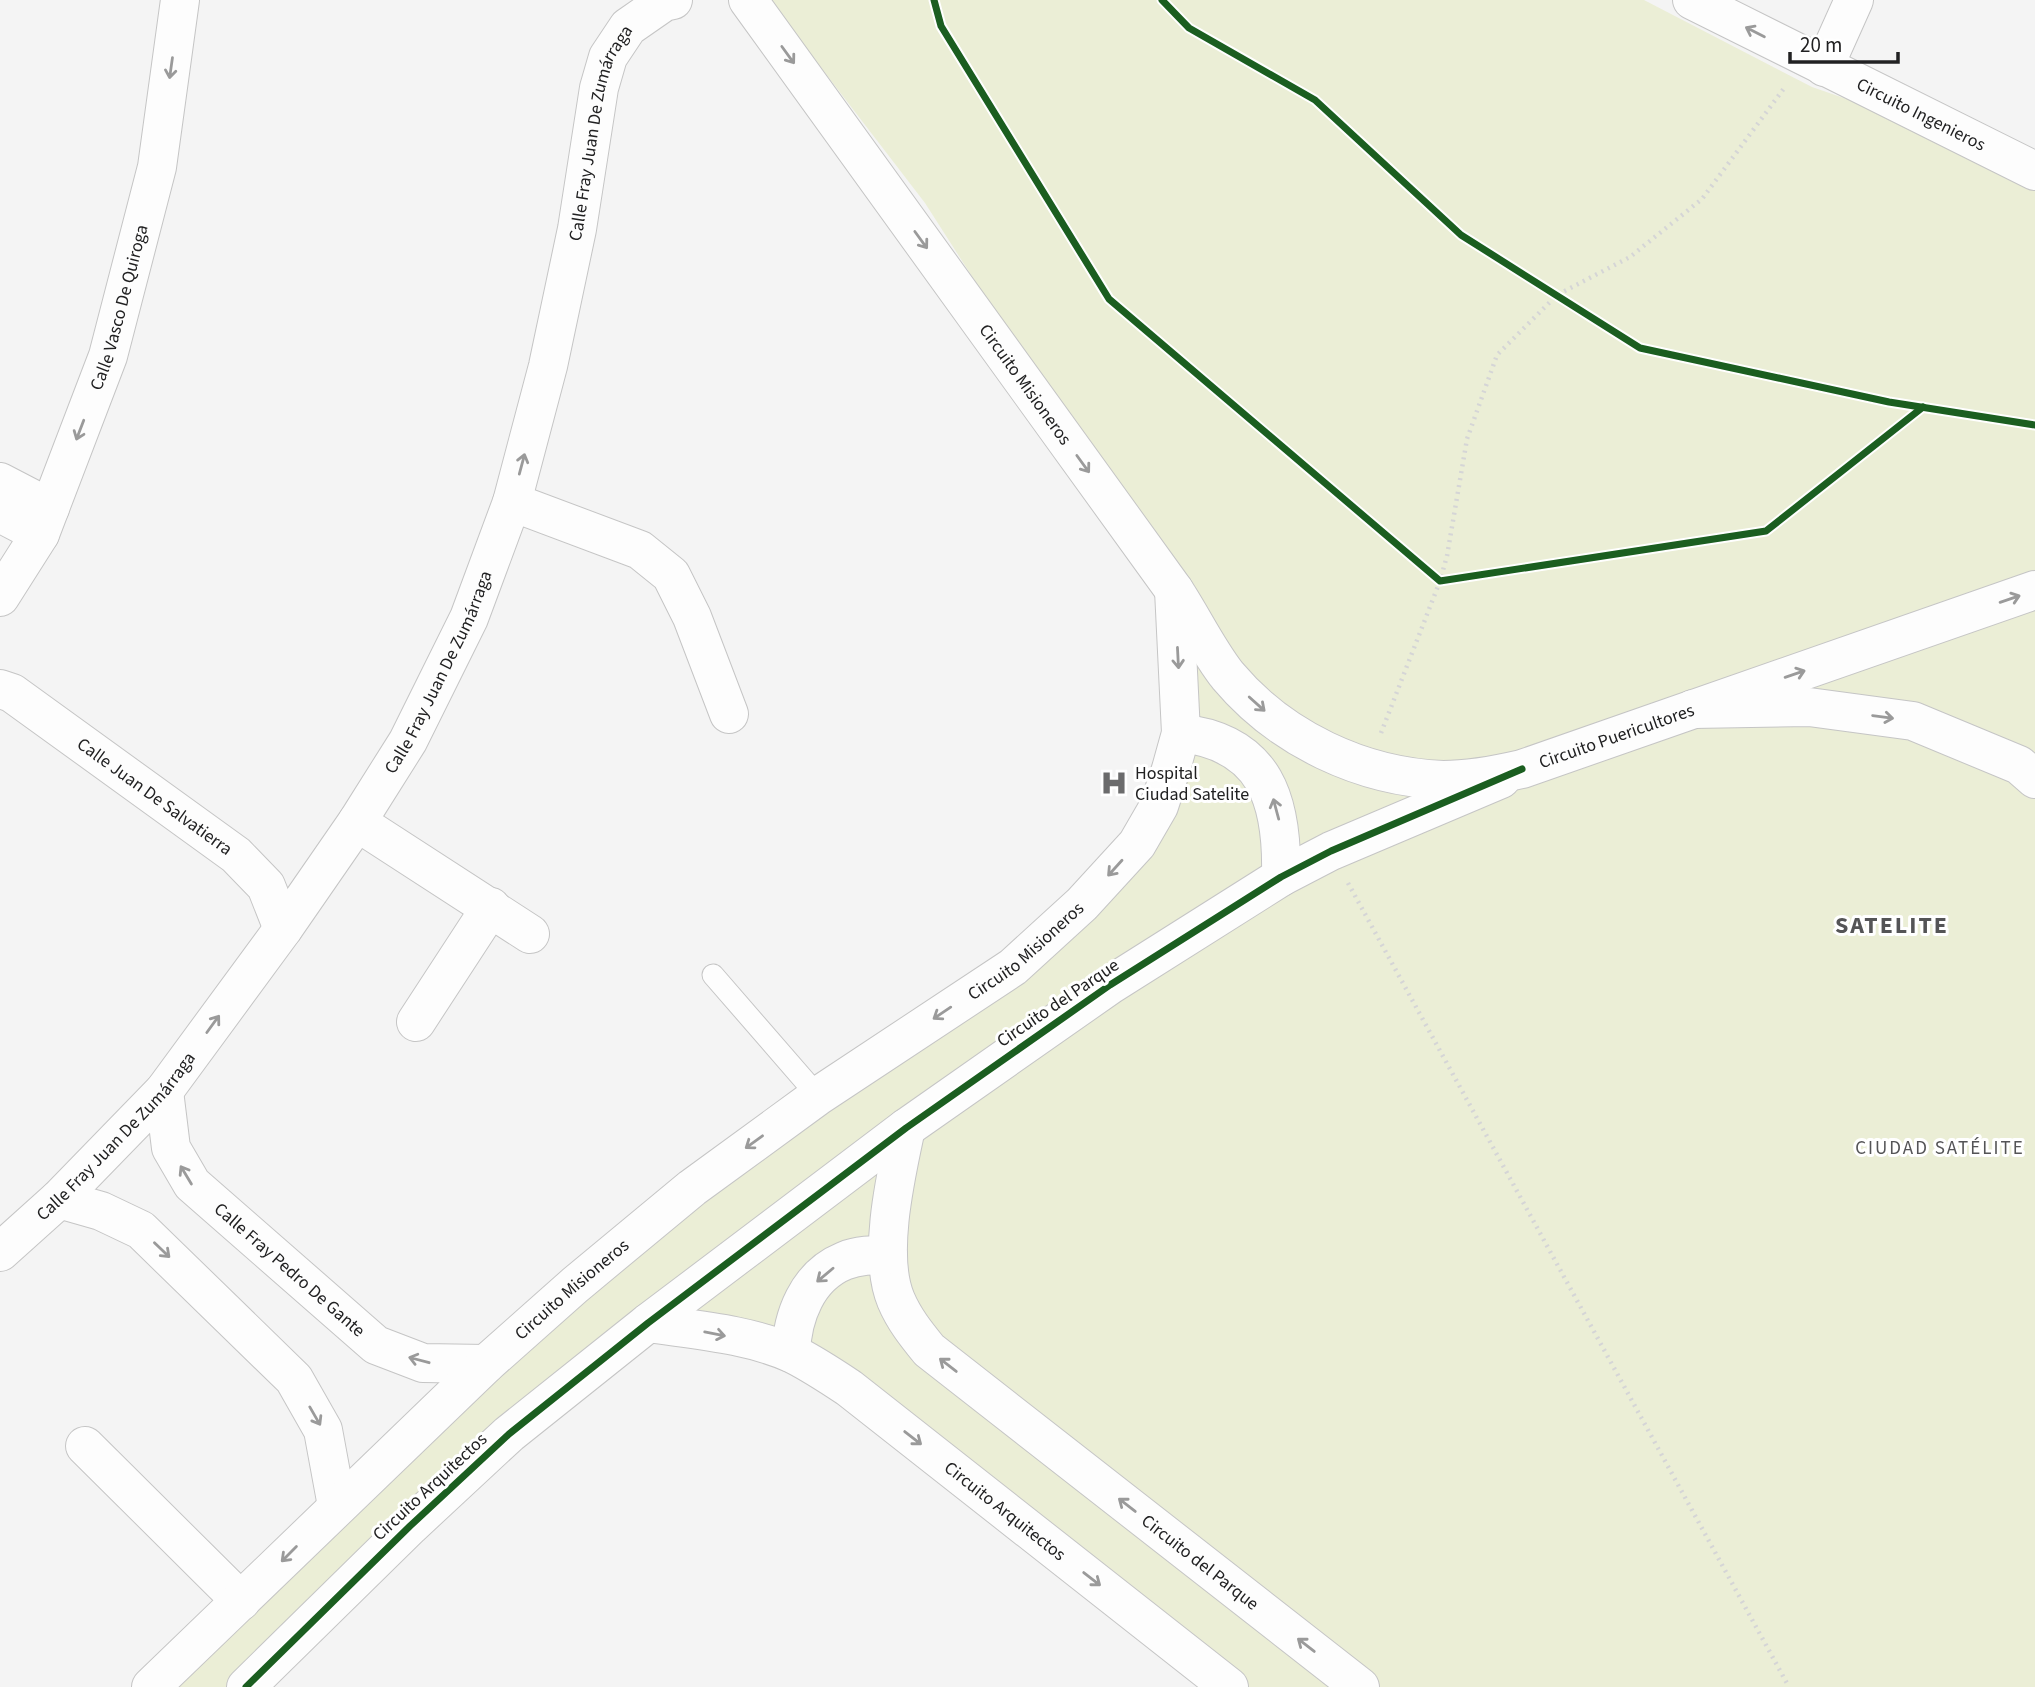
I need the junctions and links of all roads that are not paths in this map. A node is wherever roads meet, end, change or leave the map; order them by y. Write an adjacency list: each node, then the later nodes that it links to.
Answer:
1 (180, 0): 11 (main road, Calle Vasco De Quiroga, one-way to 11)
2 (673, 0): 9 (main road, Calle Fray Juan De Zumárraga, one-way to 2)
3 (748, 0): 12 (main road, Circuito Misioneros, one-way to 12)
4 (1692, 0): 6 (main road, Circuito Ingenieros, one-way to 4)
5 (1854, 0): 6 (main road)
6 (1815, 62): 7 (main road, Circuito Ingenieros)
7 (2035, 171)
8 (0, 482): 11 (main road)
9 (512, 502): 17 (main road); 21 (main road, Calle Fray Juan De Zumárraga)
10 (0, 513): 11 (main road)
11 (45, 521): 14 (main road, Calle Vasco De Quiroga)
12 (1174, 590): 18 (main road, Circuito Misioneros, one-way to 18); 19 (main road, Circuito Puericultores, one-way to 19)
13 (2035, 590): 16 (main road, Circuito Puericultores, one-way to 13)
14 (0, 597)
15 (0, 690): 24 (main road, Calle Juan De Salvatierra)
16 (1693, 709): 19 (main road, Circuito Puericultores); 20 (main road, one-way to 20)
17 (729, 714)
18 (1181, 733): 22 (main road, one-way to 18); 29 (main road, Circuito Misioneros, one-way to 29)
19 (1522, 769): 22 (main road, Circuito del Parque)
20 (2035, 779)
21 (356, 822): 23 (main road); 24 (main road, Calle Fray Juan De Zumárraga)
22 (1281, 877): 30 (main road, Circuito del Parque)
23 (491, 907): 25 (main road); 27 (main road)
24 (283, 929): 28 (main road, Calle Fray Juan De Zumárraga, one-way to 24)
25 (530, 934)
26 (713, 975): 29 (lane)
27 (416, 1022)
28 (164, 1091): 31 (main road, Calle Fray Juan De Zumárraga); 36 (main road, Calle Fray Pedro De Gante, one-way to 28)
29 (818, 1096): 36 (main road, Circuito Misioneros, one-way to 36)
30 (906, 1128): 33 (main road, Circuito del Parque); 34 (main road, Circuito del Parque)
31 (59, 1199): 32 (main road, Calle Fray Juan De Zumárraga); 38 (main road, one-way to 38)
32 (0, 1252)
33 (888, 1255): 35 (main road, one-way to 35); 43 (main road, Circuito del Parque, one-way to 33)
34 (648, 1323): 35 (main road, Circuito Arquitectos, one-way to 35); 41 (main road, Circuito Arquitectos)
35 (791, 1353): 42 (main road, Circuito Arquitectos, one-way to 42)
36 (486, 1364): 38 (main road, Circuito Misioneros)
37 (85, 1446): 39 (main road)
38 (337, 1506): 39 (main road, Circuito Misioneros, one-way to 39)
39 (242, 1601): 40 (main road, Circuito Misioneros)
40 (152, 1687)
41 (246, 1687)
42 (1229, 1687)
43 (1360, 1687)

